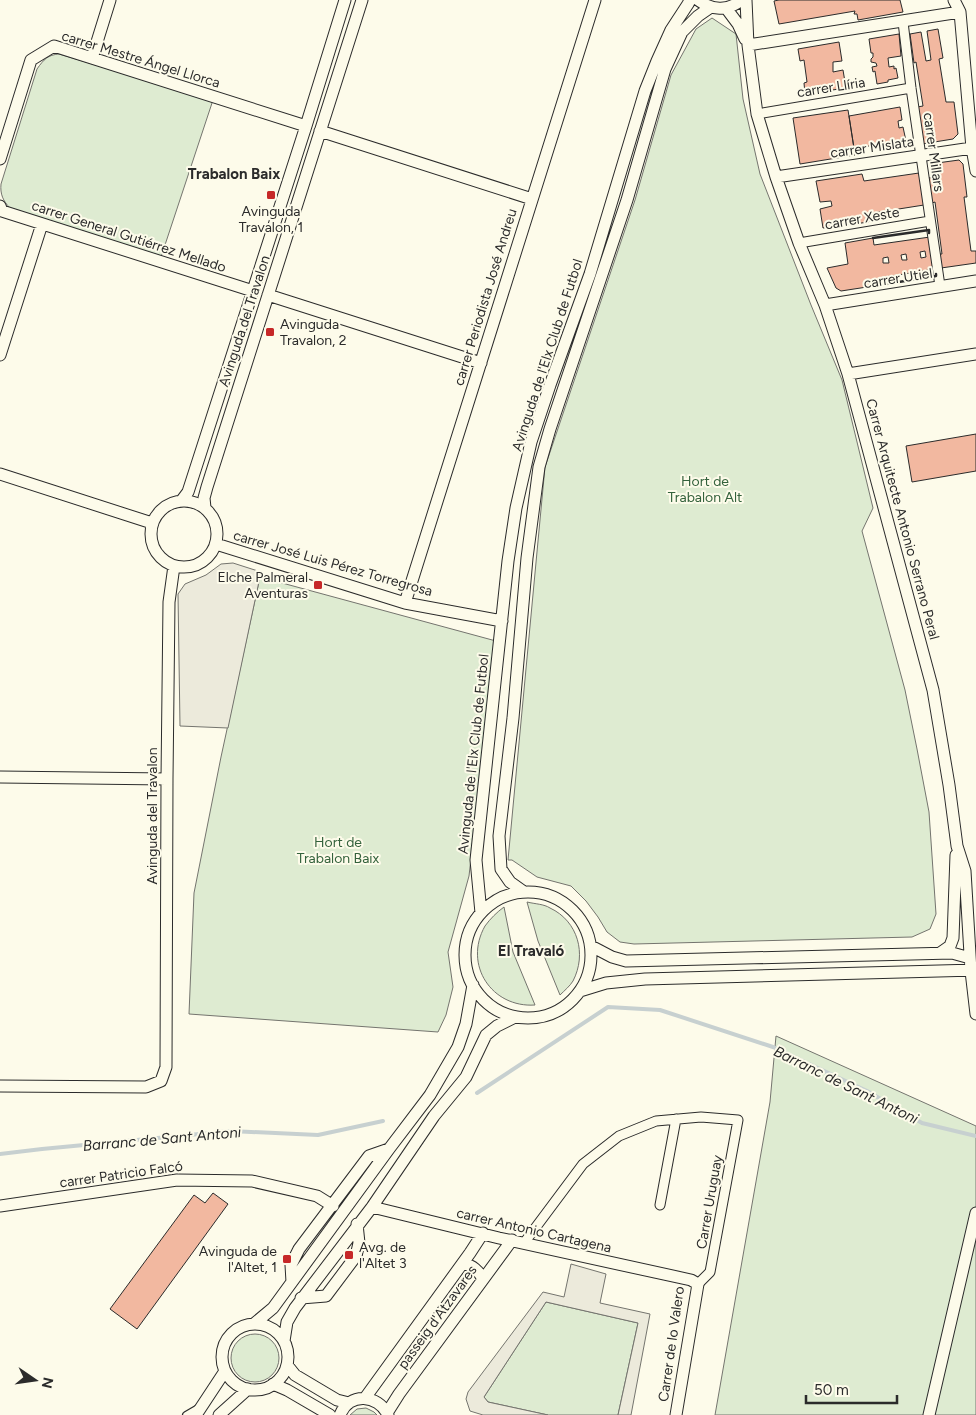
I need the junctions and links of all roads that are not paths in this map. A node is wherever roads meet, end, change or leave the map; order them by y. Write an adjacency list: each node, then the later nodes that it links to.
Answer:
1 (110, 0): 15 (street)
2 (345, 0): 19 (street, Avinguda del Travalon)
3 (362, 0): 20 (street, Avinguda del Travalon)
4 (595, 0): 26 (street, carrer Periodista José Andreu)
5 (690, 0): 47 (street, Avinguda de l'Elx Club de Futbol)
6 (698, 0): 10 (street)
7 (740, 0): 11 (street)
8 (746, 0): 14 (street, Carrer Arquitecte Antonio Serrano Peral)
9 (954, 0): 12 (street)
10 (711, 7): 11 (street); 51 (street, Avinguda de l'Elx Club de Futbol)
11 (726, 8): 14 (street, Carrer Arquitecte Antonio Serrano Peral)
12 (960, 12): 13 (street); 21 (street)
13 (903, 22): 14 (street); 16 (street, carrer Millars)
14 (748, 45): 17 (street, Carrer Arquitecte Antonio Serrano Peral)
15 (92, 58): 18 (street, carrer Mestre Ángel Llorca); 19 (street, carrer Mestre Ángel Llorca)
16 (911, 88): 17 (street, carrer Llíria); 22 (street, carrer Millars)
17 (756, 114): 25 (street, Carrer Arquitecte Antonio Serrano Peral)
18 (6, 120): 23 (street)
19 (306, 126): 33 (street, Avinguda del Travalon)
20 (320, 131): 26 (street); 34 (street, Avinguda del Travalon)
21 (972, 148): 22 (street, carrer Mislata); 24 (street)
22 (920, 156): 25 (street, carrer Mislata); 28 (street, carrer Millars)
23 (0, 159)
24 (976, 171)
25 (776, 177): 30 (street, Carrer Arquitecte Antonio Serrano Peral)
26 (532, 199): 38 (street, carrer Periodista José Andreu)
27 (0, 206): 29 (street, carrer General Gutiérrez Mellado)
28 (930, 221): 30 (street, carrer Xeste); 32 (street, carrer Millars)
29 (42, 224): 33 (street, carrer General Gutiérrez Mellado); 36 (street)
30 (799, 243): 35 (street, Carrer Arquitecte Antonio Serrano Peral)
31 (976, 281): 32 (street, carrer Utiel)
32 (940, 286): 35 (street, carrer Utiel)
33 (253, 291): 41 (street, Avinguda del Travalon)
34 (268, 295): 38 (street); 42 (street, Avinguda del Travalon)
35 (824, 304): 39 (street, Carrer Arquitecte Antonio Serrano Peral)
36 (0, 354)
37 (976, 354): 39 (street)
38 (481, 363): 46 (street, carrer Periodista José Andreu)
39 (848, 374): 50 (street, Carrer Arquitecte Antonio Serrano Peral)
40 (0, 474): 43 (street)
41 (182, 500): 42 (street); 43 (street)
42 (205, 508): 44 (street)
43 (152, 523): 45 (street)
44 (216, 544): 45 (street); 46 (street, carrer José Luis Pérez Torregrosa)
45 (174, 566): 49 (street, Avinguda del Travalon)
46 (405, 603): 47 (street, carrer José Luis Pérez Torregrosa)
47 (502, 621): 52 (street, Avinguda de l'Elx Club de Futbol)
48 (0, 777): 49 (street)
49 (167, 779): 61 (street, Avinguda del Travalon)
50 (957, 846): 54 (street); 55 (street, Carrer Arquitecte Antonio Serrano Peral)
51 (524, 892): 52 (street); 53 (street)
52 (481, 913): 57 (street)
53 (591, 946): 54 (street); 58 (street)
54 (940, 953): 55 (street)
55 (970, 958): 56 (street, Carrer Arquitecte Antonio Serrano Peral)
56 (974, 970): 58 (street); 59 (street, Carrer Arquitecte Antonio Serrano Peral)
57 (473, 985): 60 (street); 63 (street)
58 (580, 991): 60 (street)
59 (976, 1014)
60 (515, 1017): 67 (street)
61 (0, 1086)
62 (676, 1119): 64 (street); 72 (street); 76 (street, Carrer Uruguay)
63 (389, 1149): 66 (street); 75 (street)
64 (660, 1205)
65 (0, 1206): 66 (street, carrer Patricio Falcó)
66 (332, 1206): 75 (street)
67 (372, 1206): 69 (street); 70 (street, carrer Antonio Cartagena)
68 (976, 1213): 94 (street)
69 (357, 1224): 77 (street); 77 (street)
70 (483, 1234): 71 (street, carrer Antonio Cartagena); 73 (street, passeig d'Atzavares)
71 (512, 1240): 72 (street, carrer Antonio Cartagena); 74 (street, passeig d'Atzavares)
72 (524, 1243): 76 (street, carrer Antonio Cartagena)
73 (463, 1263): 74 (street); 84 (street, passeig d'Atzavares)
74 (483, 1279): 87 (street, passeig d'Atzavares)
75 (292, 1282): 78 (street)
76 (694, 1282): 93 (street, Carrer de lo Valero)
77 (301, 1298): 79 (street)
78 (255, 1323): 79 (street); 81 (street)
79 (284, 1341): 80 (street)
80 (287, 1365): 82 (street); 85 (street)
81 (225, 1371): 83 (street); 86 (street)
82 (273, 1384): 83 (street); 91 (street)
83 (248, 1389): 90 (street)
84 (365, 1398): 85 (street); 87 (street)
85 (349, 1403): 92 (street)
86 (204, 1404): 88 (lane); 89 (street)
87 (388, 1414)
88 (186, 1415)
89 (196, 1415)
90 (219, 1415)
91 (330, 1415)
92 (340, 1415)
93 (676, 1415)
94 (929, 1415)

